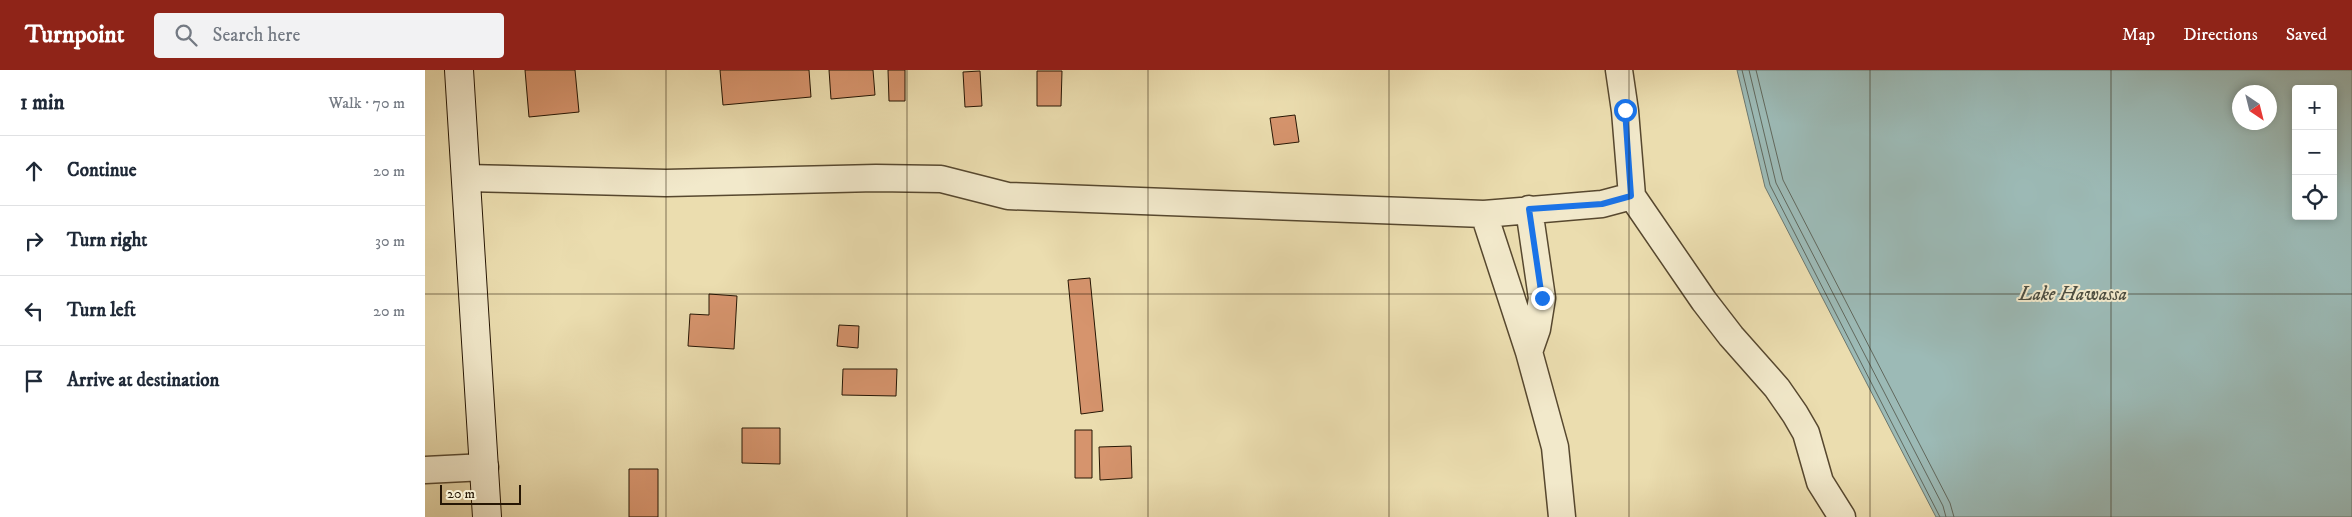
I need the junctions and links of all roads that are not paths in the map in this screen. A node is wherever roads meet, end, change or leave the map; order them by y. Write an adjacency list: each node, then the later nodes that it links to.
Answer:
1 (459, 70): 3 (main road)
2 (1619, 70): 4 (street)
3 (466, 178): 6 (street); 8 (main road)
4 (1631, 196): 5 (street); 12 (street)
5 (1529, 209): 6 (street); 7 (street)
6 (1484, 214): 7 (street)
7 (1529, 352): 11 (street)
8 (485, 467): 9 (street); 10 (main road)
9 (425, 470)
10 (487, 517)
11 (1562, 517)
12 (1842, 517)

